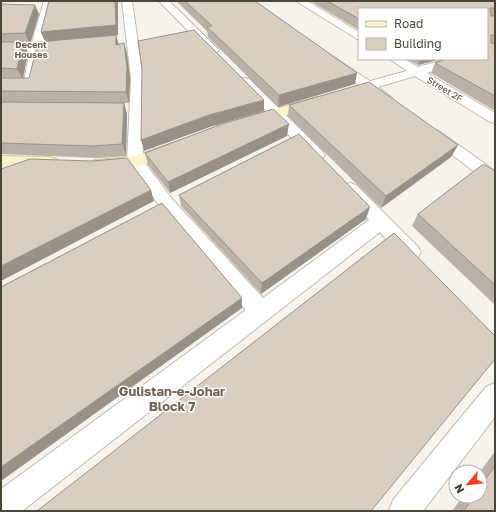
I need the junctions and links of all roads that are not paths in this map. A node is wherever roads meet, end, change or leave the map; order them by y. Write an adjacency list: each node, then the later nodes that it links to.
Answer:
1 (127, 1): 24 (street)
2 (164, 1): 18 (street)
3 (301, 1): 7 (street)
4 (45, 7): 6 (street)
5 (29, 22): 6 (street)
6 (43, 22): 10 (street)
7 (358, 35)
8 (73, 44): 10 (street)
9 (1, 48): 10 (street)
10 (36, 48): 15 (street)
11 (325, 55): 16 (street)
12 (398, 60): 14 (street, Street 2F)
13 (457, 60): 14 (street)
14 (416, 72): 16 (street); 19 (street, Street 2F)
15 (1, 84)
16 (368, 86): 17 (street); 18 (street)
17 (394, 104)
18 (276, 113): 20 (street); 28 (street)
19 (495, 119)
20 (231, 126)
21 (425, 128): 27 (street)
22 (187, 142): 24 (street)
23 (1, 162): 25 (street)
24 (136, 162): 25 (street); 30 (street)
25 (36, 163): 26 (street)
26 (1, 177)
27 (495, 179)
28 (381, 221): 29 (street); 30 (street)
29 (419, 260)
30 (262, 312): 32 (street)
31 (495, 396): 33 (street)
32 (1, 508)
33 (404, 511)

